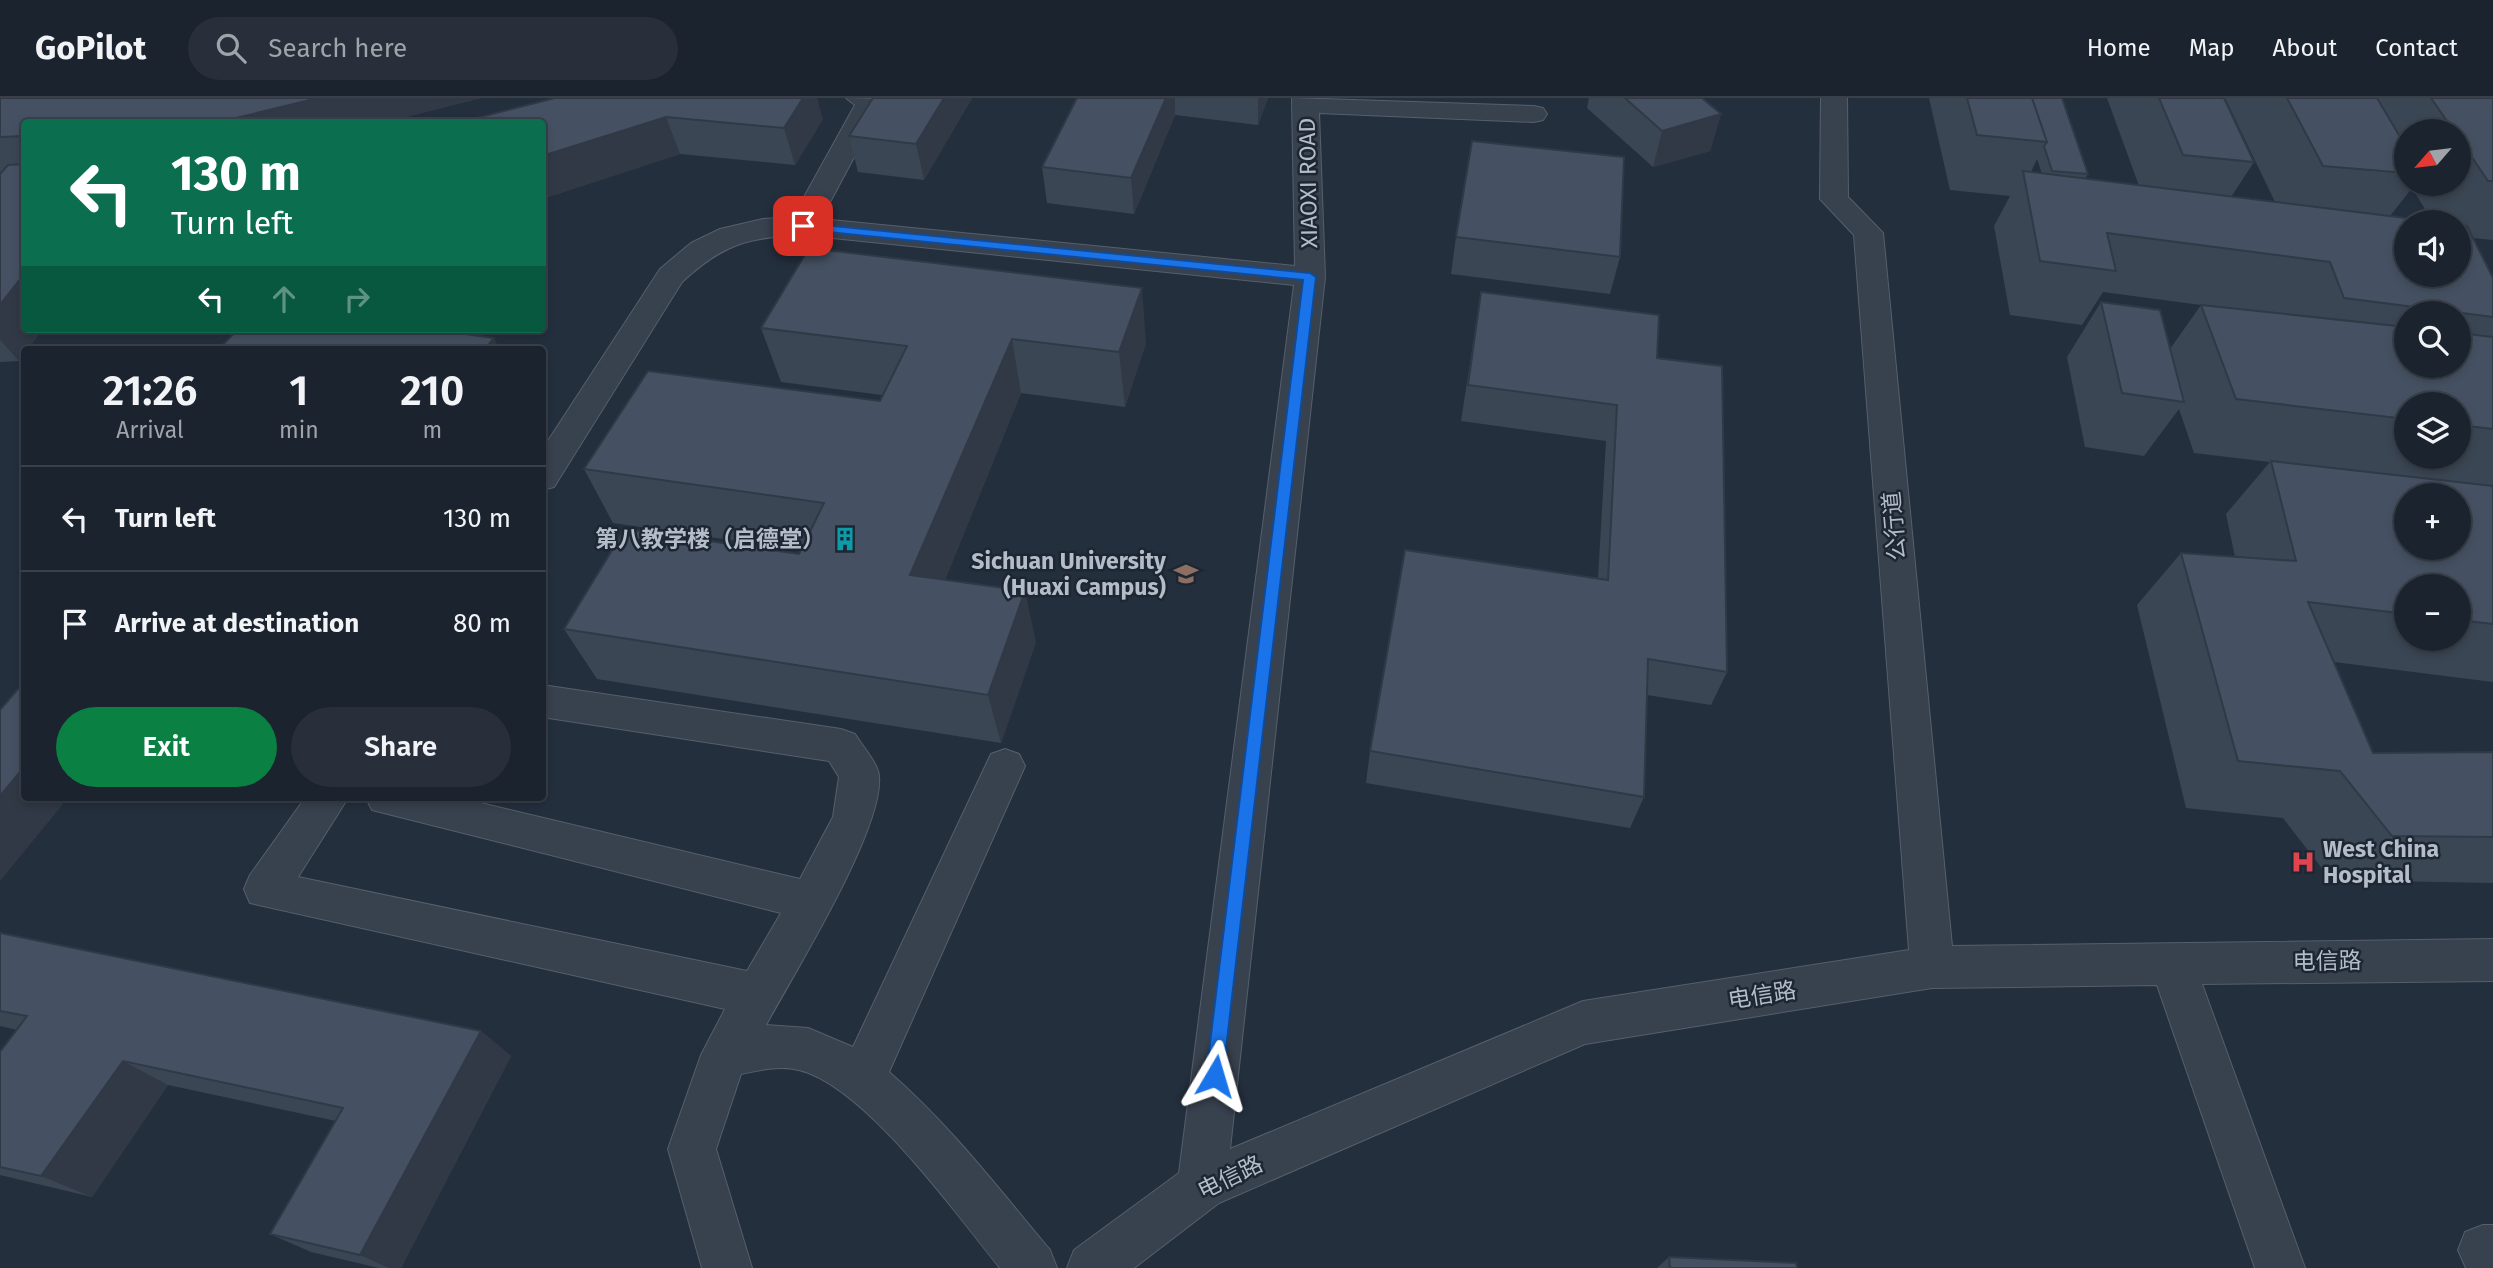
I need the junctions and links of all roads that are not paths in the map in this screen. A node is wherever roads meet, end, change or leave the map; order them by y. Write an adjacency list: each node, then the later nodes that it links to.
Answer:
1 (859, 98): 5 (street)
2 (1834, 98): 15 (street, 公行道)
3 (1306, 101): 4 (street); 6 (street, XIAOXI ROAD)
4 (1534, 114)
5 (803, 226): 6 (street); 7 (street)
6 (1310, 277): 19 (street, XIAOXI ROAD)
7 (546, 472)
8 (546, 702): 12 (street)
9 (1005, 766): 18 (street)
10 (326, 801): 16 (street)
11 (398, 801): 12 (street)
12 (811, 901): 16 (street)
13 (2493, 960): 14 (street, 电信路)
14 (2172, 963): 15 (street, 电信路); 23 (street)
15 (1932, 967): 19 (street, 电信路)
16 (760, 995): 17 (street)
17 (724, 1055): 18 (street); 20 (street)
18 (863, 1078): 21 (street)
19 (1202, 1186): 22 (street, 电信路)
20 (727, 1268)
21 (1031, 1268)
22 (1092, 1268)
23 (2280, 1268)

